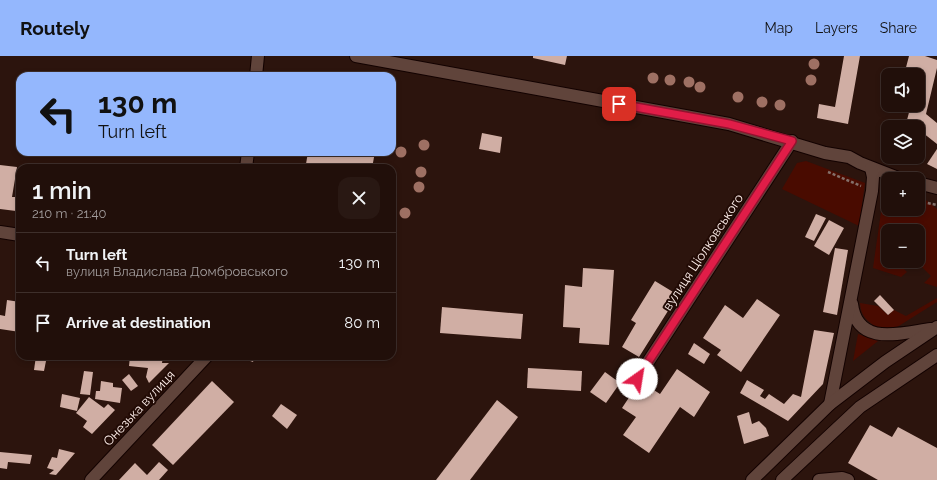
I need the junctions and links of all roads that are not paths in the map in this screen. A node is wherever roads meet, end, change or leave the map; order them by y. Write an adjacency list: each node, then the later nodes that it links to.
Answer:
1 (258, 56): 3 (street)
2 (356, 56): 4 (street)
3 (256, 72)
4 (792, 141): 5 (street); 15 (street, вулиця Ціолковського)
5 (871, 168): 6 (street); 11 (street)
6 (882, 172)
7 (925, 185): 8 (street)
8 (937, 188)
9 (0, 232): 10 (street)
10 (16, 234)
11 (852, 301): 12 (street); 16 (street)
12 (936, 327): 16 (street)
13 (937, 356): 17 (street)
14 (203, 360): 18 (street, Онезька вулиця)
15 (637, 379)
16 (830, 404): 19 (street)
17 (786, 479)
18 (91, 480)
19 (752, 480)
20 (819, 480): 21 (street)
21 (848, 480)

